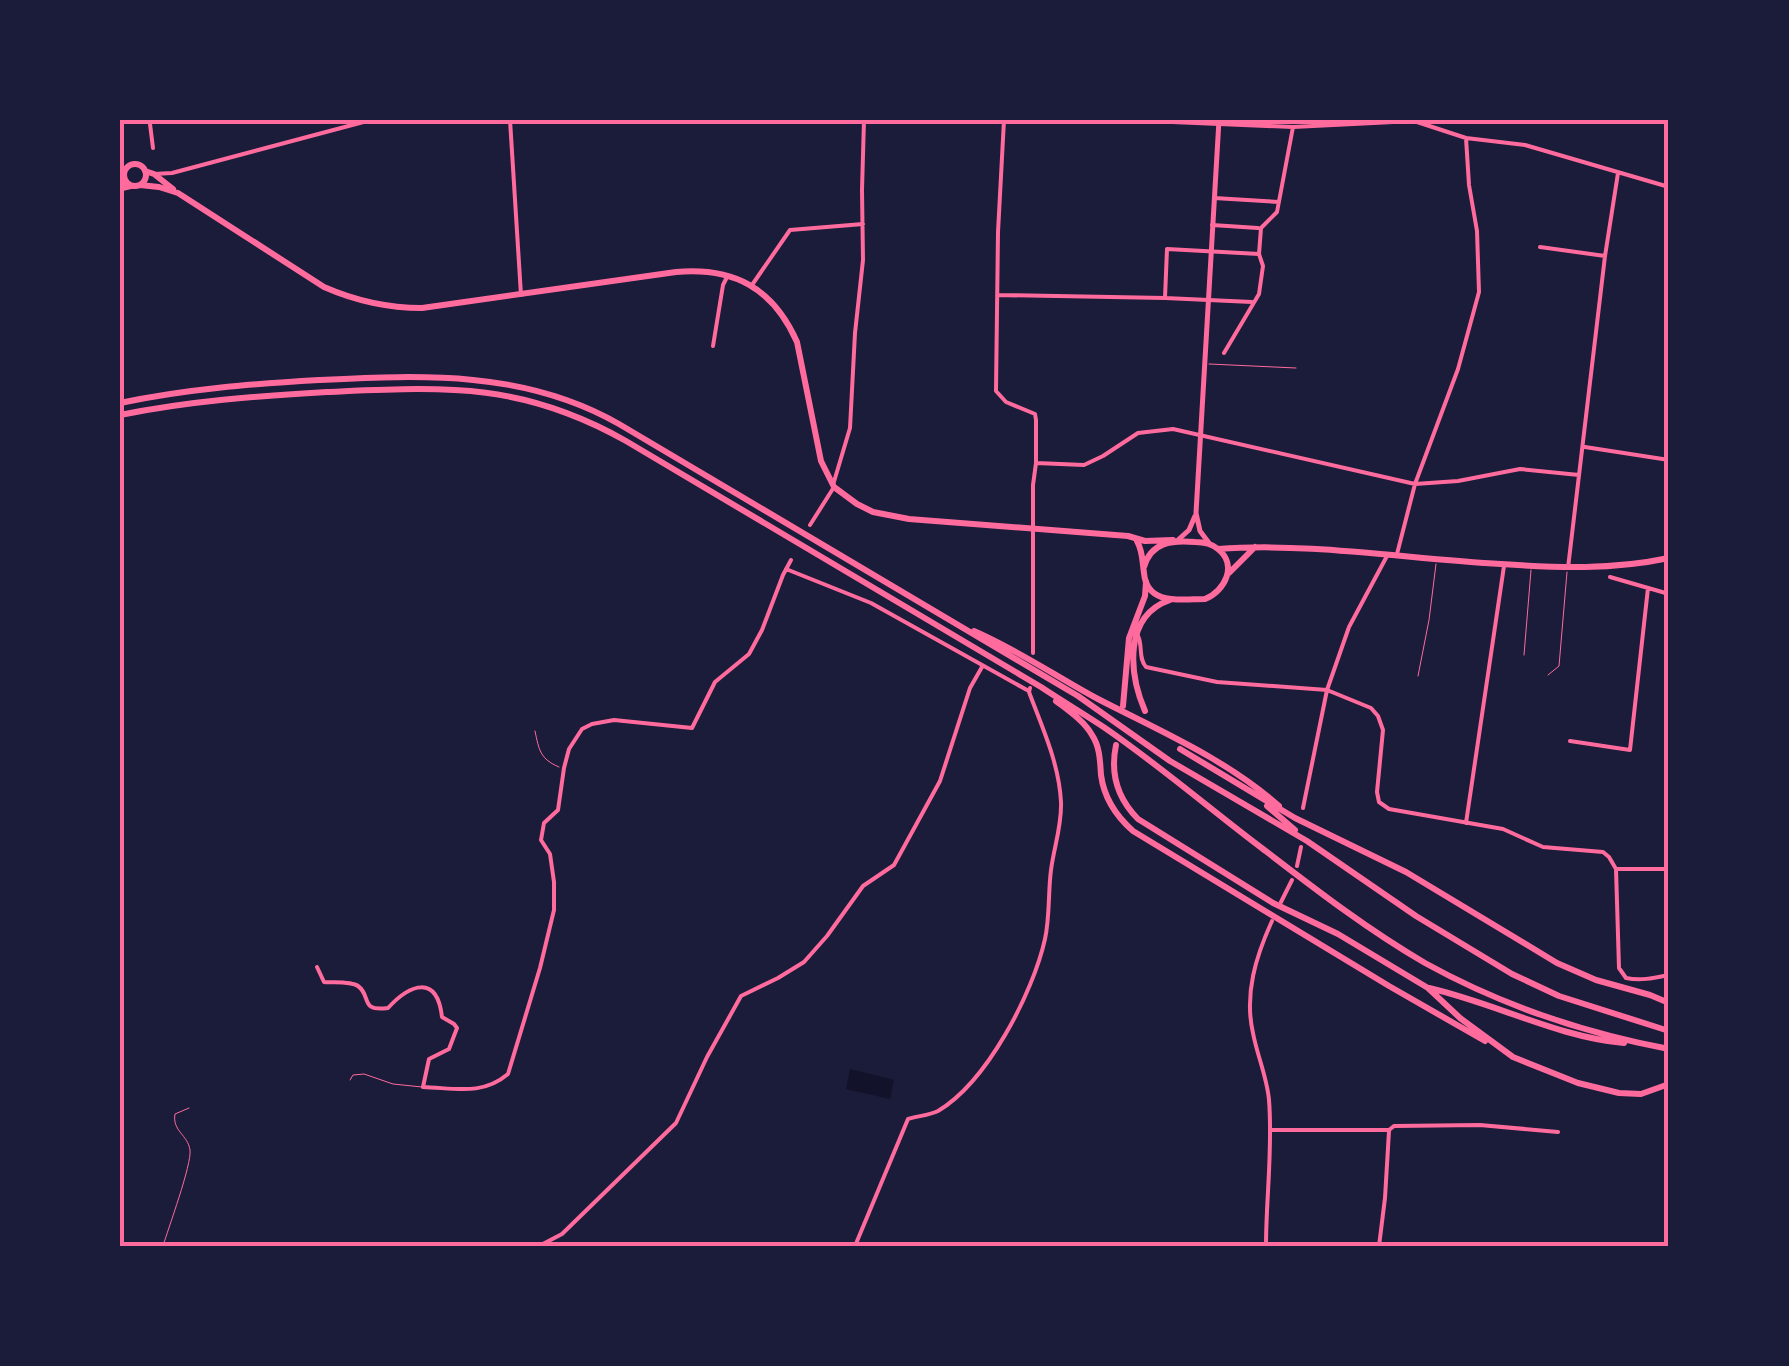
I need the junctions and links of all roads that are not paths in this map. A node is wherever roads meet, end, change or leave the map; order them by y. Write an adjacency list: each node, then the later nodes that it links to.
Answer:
1 (371, 120): 7 (street)
2 (510, 120): 36 (street)
3 (864, 120): 27 (street)
4 (1004, 120): 37 (street)
5 (1124, 120): 8 (street)
6 (1414, 121): 10 (street); 11 (street)
7 (351, 122): 17 (street)
8 (1219, 122): 10 (street); 24 (street)
9 (150, 124): 12 (street)
10 (1293, 127): 25 (street)
11 (1466, 138): 16 (street); 52 (street)
12 (153, 148)
13 (120, 162): 14 (main road); 19 (main road)
14 (134, 164): 15 (main road); 19 (main road)
15 (144, 171): 18 (main road); 21 (main road)
16 (1618, 172): 22 (street); 33 (street)
17 (172, 173): 18 (street); 20 (street)
18 (154, 174): 20 (main road)
19 (124, 178): 21 (main road); 23 (street)
20 (162, 184): 21 (main road); 36 (main road)
21 (137, 185): 23 (street)
22 (1669, 187)
23 (120, 190): 26 (street)
24 (1214, 198): 25 (street); 28 (street)
25 (1280, 202): 32 (street)
26 (120, 204)
27 (862, 224): 35 (street); 53 (street)
28 (1212, 225): 29 (street); 31 (street)
29 (1258, 228)
30 (1540, 247): 33 (street)
31 (1211, 252): 32 (street); 38 (street); 39 (street)
32 (1258, 254): 40 (street)
33 (1606, 256): 48 (street)
34 (728, 275): 35 (main road); 36 (main road); 41 (street)
35 (752, 286): 53 (main road)
36 (521, 295)
37 (997, 295): 38 (street); 50 (street)
38 (1165, 298): 39 (street)
39 (1208, 300): 40 (street); 43 (street)
40 (1252, 302): 42 (street)
41 (713, 346)
42 (1224, 353)
43 (1205, 364): 44 (lane); 47 (street)
44 (1296, 368)
45 (120, 403): 76 (main road)
46 (120, 416): 83 (main road)
47 (1202, 435): 50 (street); 52 (street); 54 (street)
48 (1583, 447): 49 (street); 51 (street)
49 (1669, 460)
50 (1036, 463): 56 (street)
51 (1580, 474): 52 (street); 68 (street)
52 (1415, 484): 61 (street)
53 (833, 486): 55 (street); 56 (main road)
54 (1196, 513): 58 (street); 60 (street)
55 (810, 525)
56 (1034, 530): 57 (main road); 78 (street)
57 (1136, 540): 58 (main road); 67 (main road)
58 (1176, 540): 60 (main road); 67 (main road)
59 (1256, 546): 60 (main road); 61 (main road); 70 (main road)
60 (1215, 547): 70 (main road)
61 (1392, 556): 64 (main road); 84 (street)
62 (1669, 558): 68 (main road)
63 (791, 560): 69 (street)
64 (1437, 561): 65 (main road); 81 (lane)
65 (1505, 564): 66 (main road); 95 (street)
66 (1531, 566): 68 (main road); 79 (lane)
67 (1144, 567): 72 (main road)
68 (1567, 568): 82 (lane)
69 (786, 569): 80 (street); 91 (street)
70 (1228, 574): 75 (main road)
71 (1610, 577): 73 (street)
72 (1146, 582): 75 (main road); 85 (main road)
73 (1648, 588): 74 (street); 88 (street)
74 (1669, 594)
75 (1170, 600): 77 (main road)
76 (945, 618): 94 (main road); 96 (main road)
77 (1137, 634): 84 (street); 86 (main road)
78 (1033, 653)
79 (1524, 655)
80 (982, 667): 119 (street); 120 (street)
81 (1418, 676)
82 (1548, 676)
83 (1040, 687): 108 (main road); 110 (main road)
84 (1326, 690): 93 (street); 95 (street)
85 (1122, 706)
86 (1145, 712)
87 (535, 731): 91 (lane)
88 (1570, 741)
89 (1116, 745): 105 (main road)
90 (1180, 749): 92 (main road)
91 (564, 768): 113 (street)
92 (1256, 797): 94 (main road); 96 (main road)
93 (1304, 808)
94 (1288, 814): 106 (main road)
95 (1466, 824): 98 (street)
96 (1304, 844): 97 (street); 107 (main road)
97 (1297, 866)
98 (1616, 869): 99 (street); 104 (street)
99 (1669, 870)
100 (1292, 880): 101 (street)
101 (1281, 902)
102 (1272, 921): 115 (street)
103 (317, 967): 113 (street)
104 (1669, 975)
105 (1428, 988): 108 (main road); 110 (main road)
106 (1669, 1003)
107 (1669, 1030)
108 (1646, 1045): 109 (main road)
109 (1669, 1050)
110 (1513, 1057): 112 (main road)
111 (350, 1080): 113 (lane)
112 (1669, 1084)
113 (423, 1087)
114 (189, 1108): 118 (lane)
115 (1270, 1130): 116 (street); 121 (street)
116 (1389, 1130): 117 (street); 122 (street)
117 (1558, 1132)
118 (163, 1246)
119 (539, 1246)
120 (854, 1246)
121 (1266, 1246)
122 (1379, 1246)

